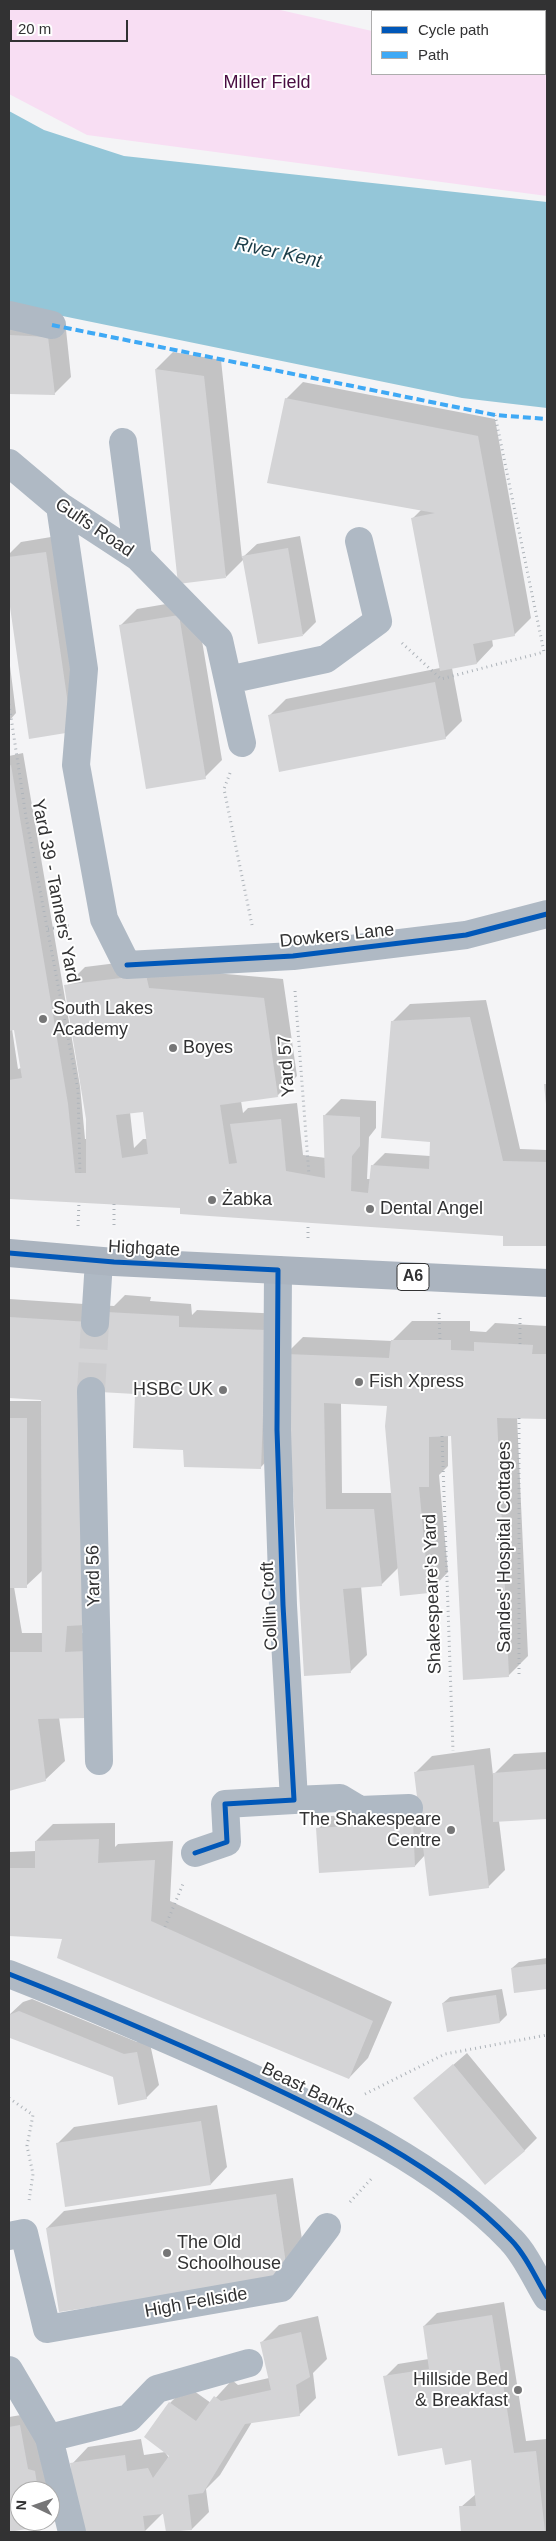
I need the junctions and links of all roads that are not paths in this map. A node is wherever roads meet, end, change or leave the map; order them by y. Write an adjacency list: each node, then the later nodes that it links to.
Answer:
1 (9, 315): 2 (street)
2 (52, 325)
3 (123, 442): 7 (street)
4 (9, 463): 5 (street, Gulfs Road)
5 (60, 506): 7 (street, Gulfs Road); 10 (street, Dowkers Lane)
6 (358, 541): 8 (street)
7 (138, 557): 8 (street, Gulfs Road)
8 (228, 680): 9 (street, Gulfs Road)
9 (242, 744)
10 (547, 914)
11 (9, 1253): 12 (highway, Highgate / A6)
12 (99, 1261): 13 (highway, Highgate / A6); 15 (street)
13 (278, 1270): 14 (highway, Highgate / A6); 18 (street, Collin Croft)
14 (547, 1284)
15 (95, 1323)
16 (91, 1391): 17 (street, Yard 56)
17 (98, 1761)
18 (294, 1800): 19 (street); 20 (street)
19 (409, 1808)
20 (195, 1853)
21 (9, 1974): 24 (street, Beast Banks)
22 (328, 2227): 23 (street, High Fellside)
23 (9, 2236)
24 (547, 2297)
25 (249, 2363): 27 (street)
26 (9, 2370): 27 (street)
27 (49, 2438): 28 (street)
28 (72, 2532)

